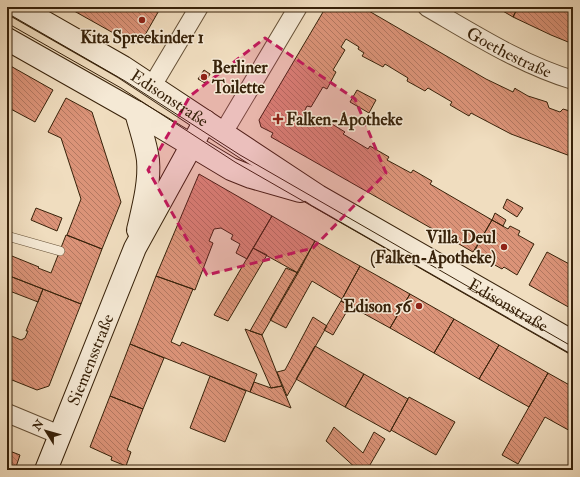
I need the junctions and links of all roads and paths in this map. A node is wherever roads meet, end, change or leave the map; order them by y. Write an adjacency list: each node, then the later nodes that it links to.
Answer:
1 (18, 7): 7 (main road, Edisonstraße)
2 (199, 7): 7 (street)
3 (298, 7): 10 (street)
4 (427, 7): 6 (street, Goethestraße)
5 (7, 39): 8 (main road, Edisonstraße)
6 (573, 80)
7 (152, 86): 8 (main road); 9 (main road, Edisonstraße)
8 (136, 112): 11 (main road, Edisonstraße); 14 (main road, Siemensstraße)
9 (205, 121): 10 (main road, Edisonstraße); 11 (main road, Siemensstraße)
10 (223, 133): 11 (main road); 12 (main road, Edisonstraße)
11 (192, 145): 12 (main road, Edisonstraße); 14 (main road, Siemensstraße)
12 (318, 196): 16 (main road, Edisonstraße)
13 (7, 236): 15 (lane)
14 (135, 248): 18 (main road, Siemensstraße)
15 (60, 251)
16 (573, 342)
17 (7, 413): 18 (street)
18 (60, 434): 19 (main road, Siemensstraße)
19 (46, 470)

